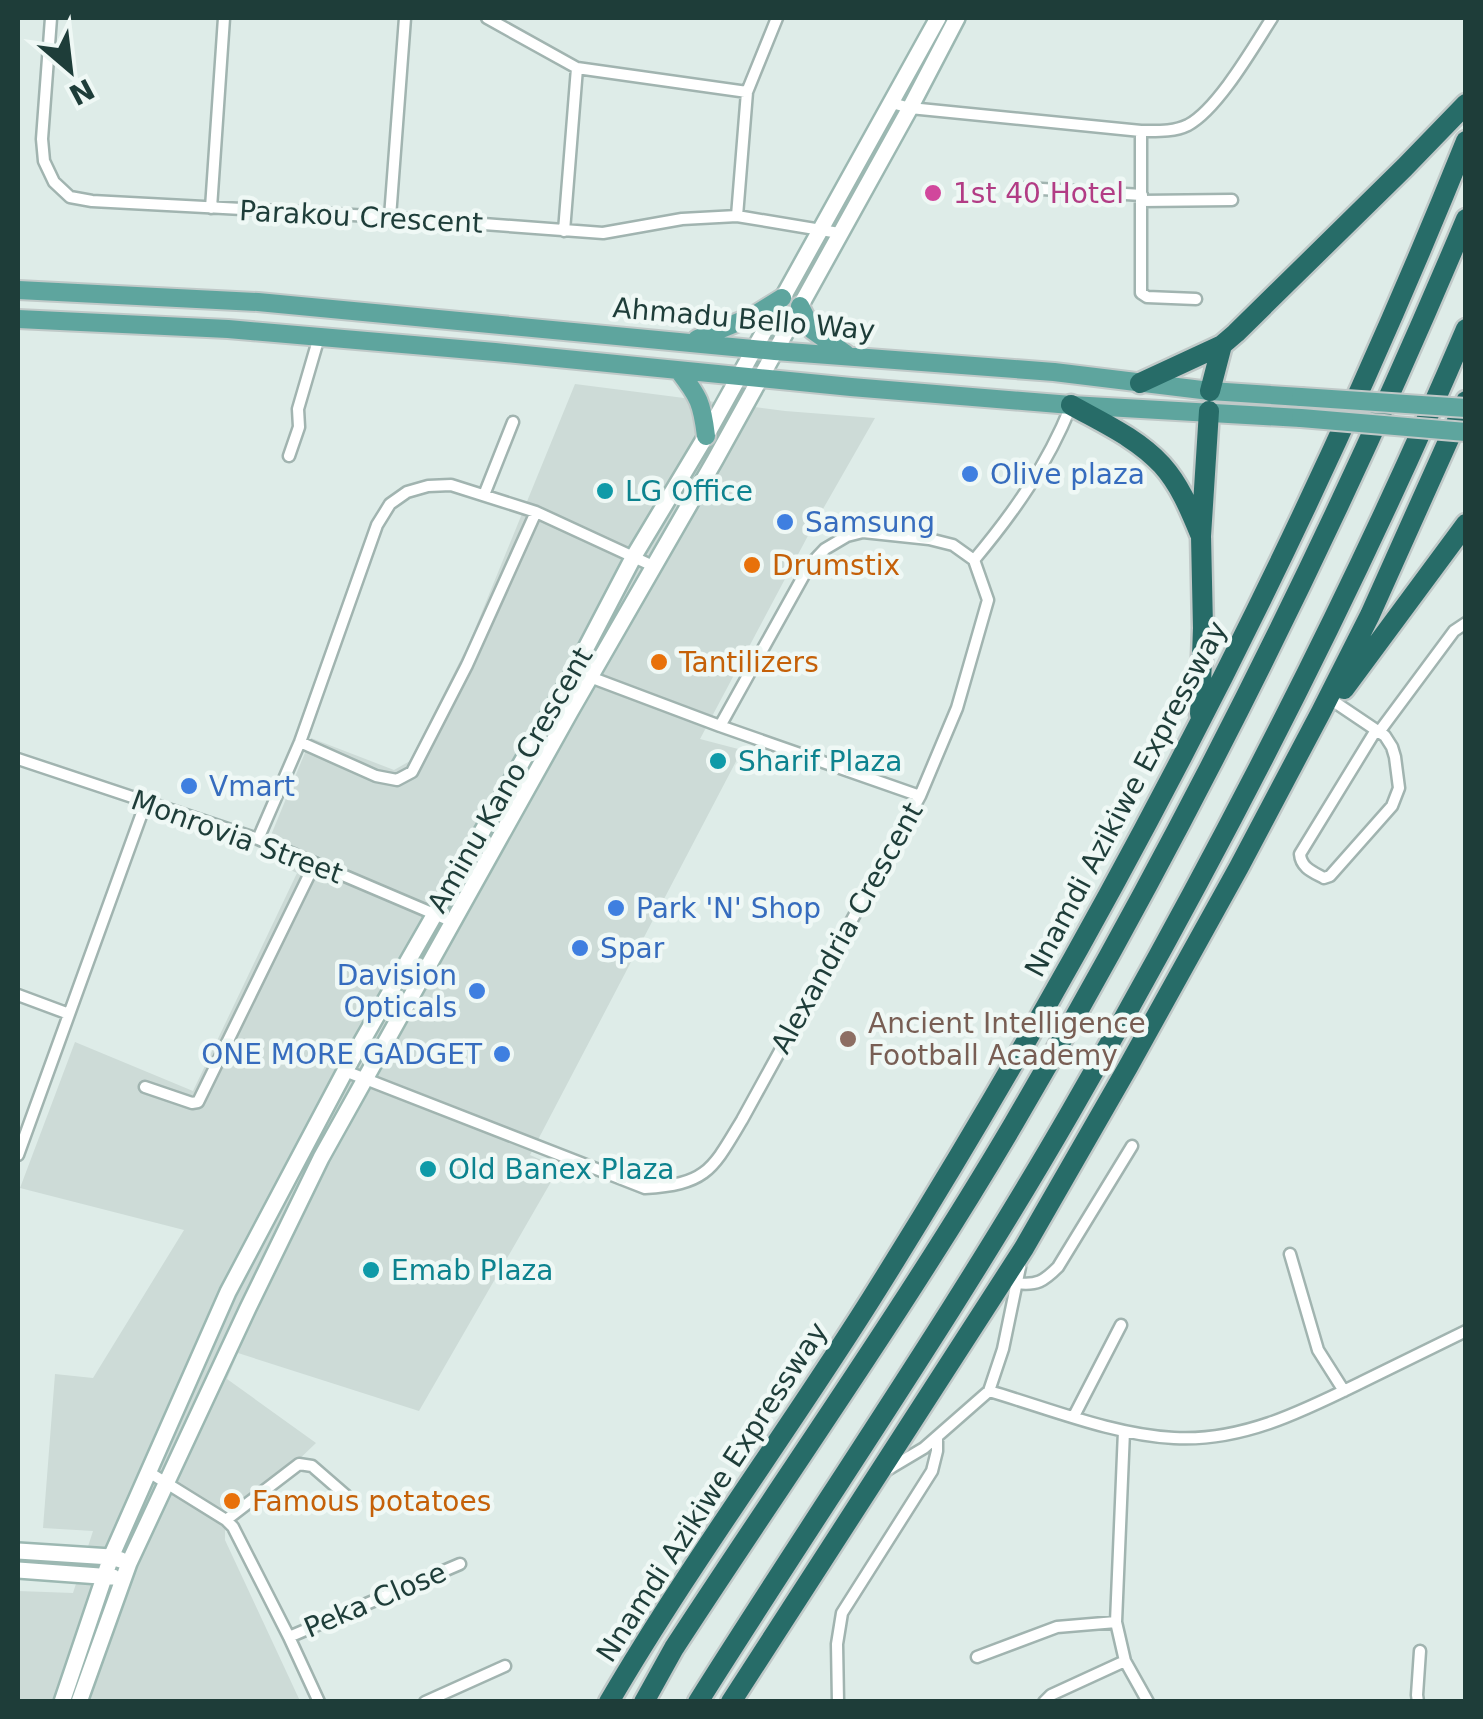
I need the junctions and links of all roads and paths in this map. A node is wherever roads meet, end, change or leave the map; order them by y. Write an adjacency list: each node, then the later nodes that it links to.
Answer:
1 (51, 18): 19 (street, Parakou Crescent)
2 (224, 18): 19 (street)
3 (405, 18): 21 (street)
4 (487, 18): 9 (street)
5 (777, 18): 10 (street)
6 (938, 18): 11 (main road, Aminu Kano Crescent)
7 (956, 18): 13 (main road, Aminu Kano Crescent)
8 (1272, 18): 14 (street)
9 (577, 68): 10 (street); 24 (street)
10 (747, 92): 20 (street)
11 (892, 102): 13 (street); 23 (main road, Aminu Kano Crescent)
12 (1466, 104): 34 (highway)
13 (910, 108): 14 (street); 25 (main road, Aminu Kano Crescent)
14 (1141, 131): 17 (street)
15 (1466, 140): 60 (highway, Nnamdi Azikiwe Expressway)
16 (1025, 188): 17 (street)
17 (1141, 198): 18 (street); 28 (street)
18 (1232, 200)
19 (211, 208): 21 (street, Parakou Crescent)
20 (737, 216): 23 (street, Parakou Crescent); 24 (street, Parakou Crescent)
21 (390, 217): 24 (street, Parakou Crescent)
22 (1466, 220): 80 (highway, Nnamdi Azikiwe Expressway)
23 (820, 228): 25 (street, Parakou Crescent); 27 (main road, Aminu Kano Crescent)
24 (564, 231)
25 (839, 233): 29 (main road, Aminu Kano Crescent)
26 (18, 290): 33 (main road, Ahmadu Bello Way)
27 (782, 298): 33 (main road); 35 (main road, Aminu Kano Crescent)
28 (1196, 299)
29 (800, 306): 36 (main road, Aminu Kano Crescent); 37 (main road)
30 (18, 319): 32 (main road, Ahmadu Bello Way)
31 (1466, 329): 71 (highway)
32 (320, 336): 38 (main road, Ahmadu Bello Way); 48 (street)
33 (690, 342): 35 (main road, Ahmadu Bello Way)
34 (1222, 345): 40 (highway); 42 (highway)
35 (753, 348): 36 (main road, Ahmadu Bello Way); 39 (main road, Aminu Kano Crescent)
36 (775, 351): 37 (main road, Ahmadu Bello Way); 41 (main road, Aminu Kano Crescent)
37 (851, 357): 40 (main road, Ahmadu Bello Way)
38 (679, 371): 39 (main road, Ahmadu Bello Way); 47 (main road)
39 (739, 378): 41 (main road, Ahmadu Bello Way); 47 (main road, Aminu Kano Crescent)
40 (1140, 383): 42 (main road, Ahmadu Bello Way)
41 (754, 388): 44 (main road, Ahmadu Bello Way); 55 (main road, Aminu Kano Crescent)
42 (1209, 401): 43 (main road, Ahmadu Bello Way, bridge); 44 (main road, Ahmadu Bello Way); 46 (main road, Ahmadu Bello Way, bridge); 52 (highway)
43 (1466, 404): 59 (highway)
44 (1072, 405): 52 (highway); 54 (street)
45 (513, 422): 49 (street)
46 (1466, 432)
47 (706, 436): 53 (main road, Aminu Kano Crescent)
48 (289, 456)
49 (484, 495): 50 (street); 63 (street)
50 (536, 512): 53 (street); 63 (street)
51 (1466, 524): 59 (highway)
52 (1201, 536): 60 (highway)
53 (634, 556): 55 (street); 57 (main road, Aminu Kano Crescent)
54 (974, 560): 61 (street); 65 (street, Alexandria Crescent)
55 (654, 566): 58 (main road, Aminu Kano Crescent)
56 (1466, 623): 62 (street)
57 (574, 670): 58 (street); 69 (main road, Aminu Kano Crescent)
58 (591, 676): 61 (street); 70 (main road, Aminu Kano Crescent)
59 (1327, 706): 62 (street); 75 (highway)
60 (1199, 723): 73 (highway, Nnamdi Azikiwe Expressway)
61 (720, 726): 65 (street)
62 (1378, 731): 62 (street)
63 (300, 742): 67 (street)
64 (18, 759): 66 (street, Monrovia Street)
65 (920, 796): 77 (street, Alexandria Crescent)
66 (146, 802): 67 (street, Monrovia Street); 74 (street)
67 (258, 839): 68 (street, Monrovia Street)
68 (315, 863): 69 (street, Monrovia Street); 78 (street)
69 (435, 913): 70 (street, Monrovia Street); 76 (main road, Aminu Kano Crescent)
70 (454, 922): 77 (main road, Aminu Kano Crescent)
71 (1142, 985): 75 (highway); 118 (highway)
72 (18, 995): 74 (street)
73 (1049, 1003): 80 (highway); 116 (highway, Nnamdi Azikiwe Expressway)
74 (69, 1014): 79 (street)
75 (1128, 1067): 83 (highway)
76 (346, 1072): 77 (street, Alexandria Crescent); 93 (main road, Aminu Kano Crescent)
77 (366, 1080): 95 (main road, Aminu Kano Crescent)
78 (145, 1087)
79 (23, 1122): 82 (street)
80 (1013, 1124): 117 (highway, Nnamdi Azikiwe Expressway)
81 (1132, 1146): 85 (street)
82 (18, 1155)
83 (1024, 1248): 85 (street); 94 (highway)
84 (1290, 1254): 89 (street)
85 (1016, 1283): 88 (street)
86 (1121, 1325): 90 (street)
87 (1466, 1331): 89 (street)
88 (990, 1391): 90 (street); 92 (street)
89 (1344, 1391): 91 (street)
90 (1074, 1416): 91 (street)
91 (1124, 1431): 105 (street)
92 (937, 1437): 94 (street); 119 (street)
93 (147, 1471): 95 (street); 99 (main road, Aminu Kano Crescent)
94 (877, 1475): 111 (highway)
95 (166, 1482): 97 (street); 100 (main road, Aminu Kano Crescent)
96 (350, 1498): 97 (street)
97 (226, 1520): 106 (street)
98 (18, 1551): 99 (main road)
99 (111, 1557): 100 (main road); 103 (main road, Aminu Kano Crescent)
100 (129, 1563): 104 (main road, Aminu Kano Crescent)
101 (460, 1564): 106 (street, Peka Close)
102 (18, 1570): 103 (main road)
103 (106, 1575): 104 (main road); 112 (main road, Aminu Kano Crescent)
104 (123, 1580): 113 (main road, Aminu Kano Crescent)
105 (1116, 1622): 108 (street); 109 (street)
106 (289, 1637): 114 (street)
107 (1420, 1651): 122 (street)
108 (977, 1658)
109 (1125, 1661): 120 (street); 121 (street)
110 (505, 1666): 115 (street)
111 (732, 1698)
112 (62, 1702)
113 (79, 1702)
114 (319, 1702)
115 (424, 1702)
116 (608, 1702)
117 (644, 1702)
118 (698, 1702)
119 (838, 1702)
120 (1044, 1702)
121 (1148, 1702)
122 (1418, 1702)

